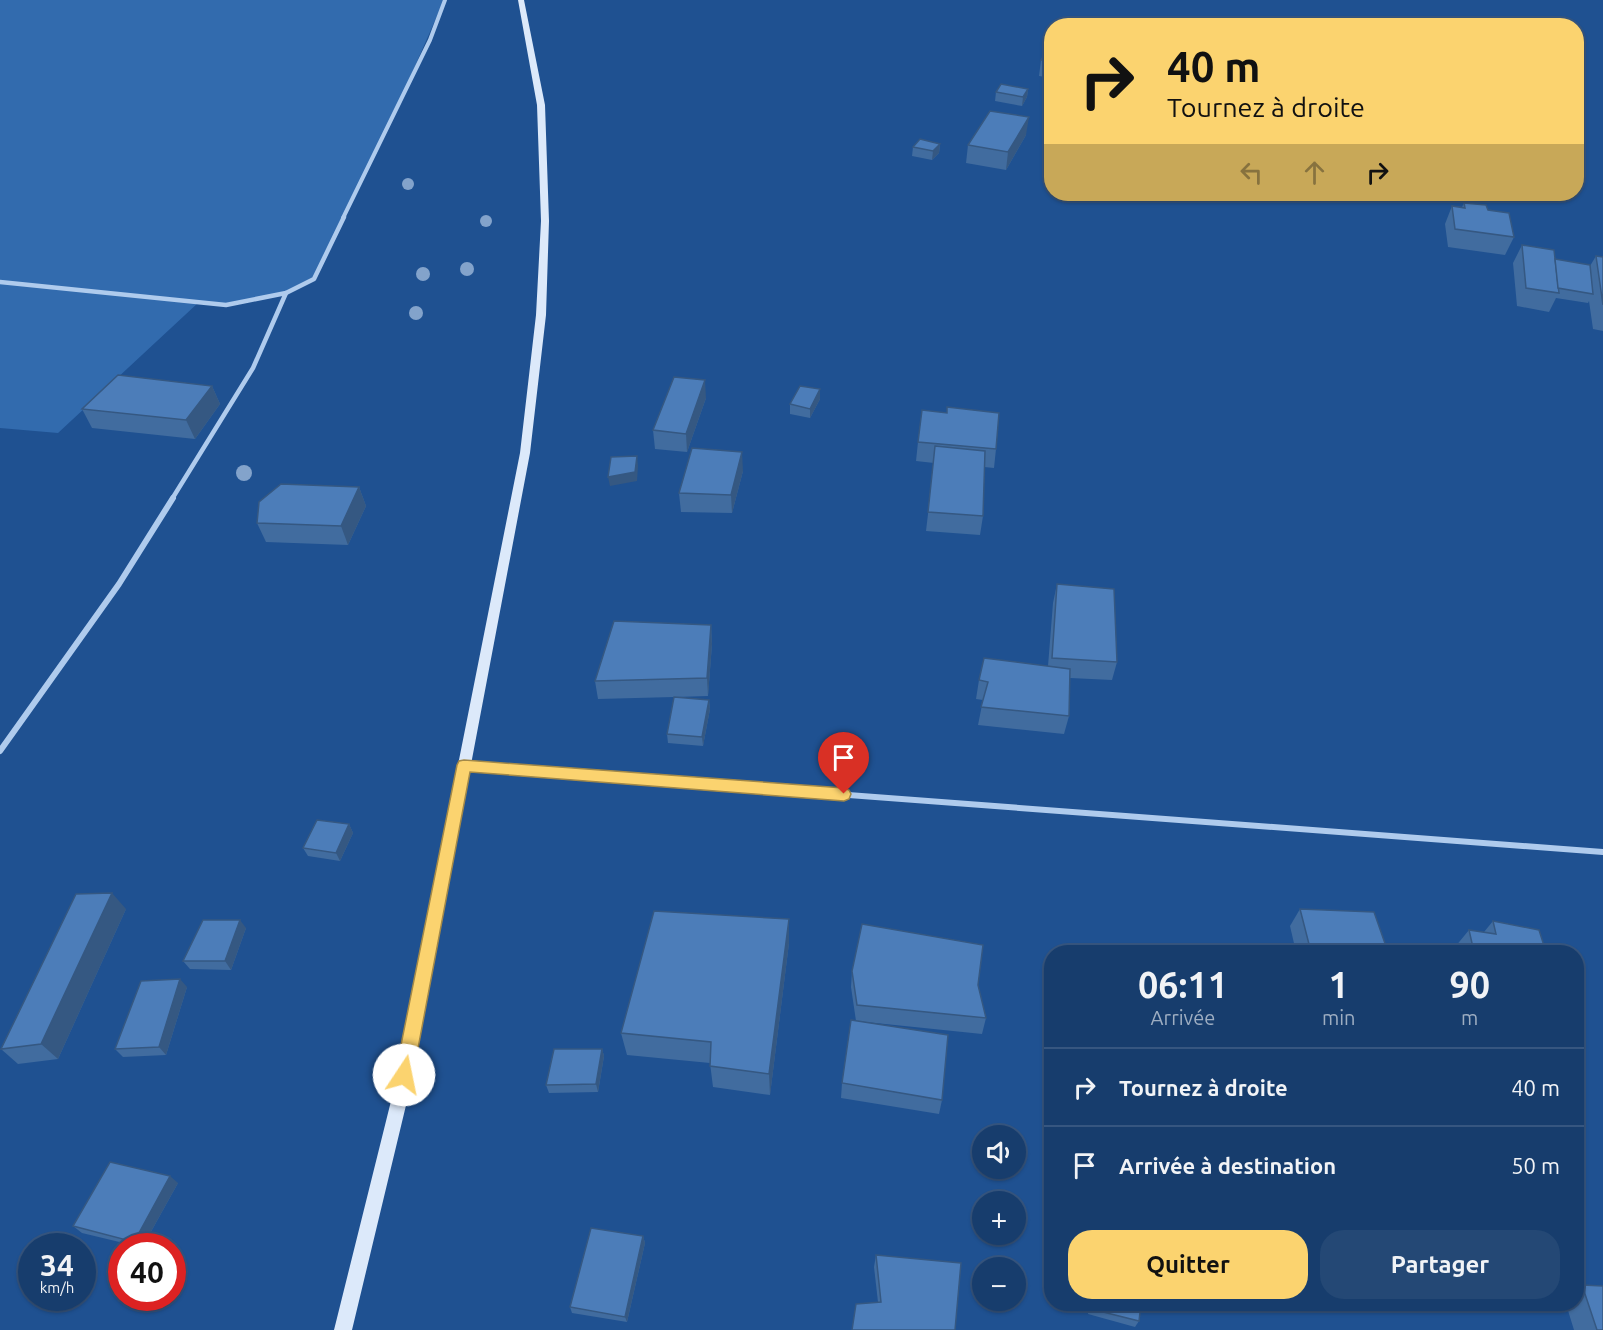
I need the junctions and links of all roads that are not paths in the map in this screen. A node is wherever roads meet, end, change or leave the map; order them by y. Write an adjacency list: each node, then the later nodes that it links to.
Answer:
1 (446, 0): 4 (street)
2 (521, 0): 6 (street)
3 (0, 282): 4 (street)
4 (286, 293): 5 (street)
5 (0, 752)
6 (464, 765): 7 (street); 8 (street)
7 (1603, 852)
8 (344, 1330)

